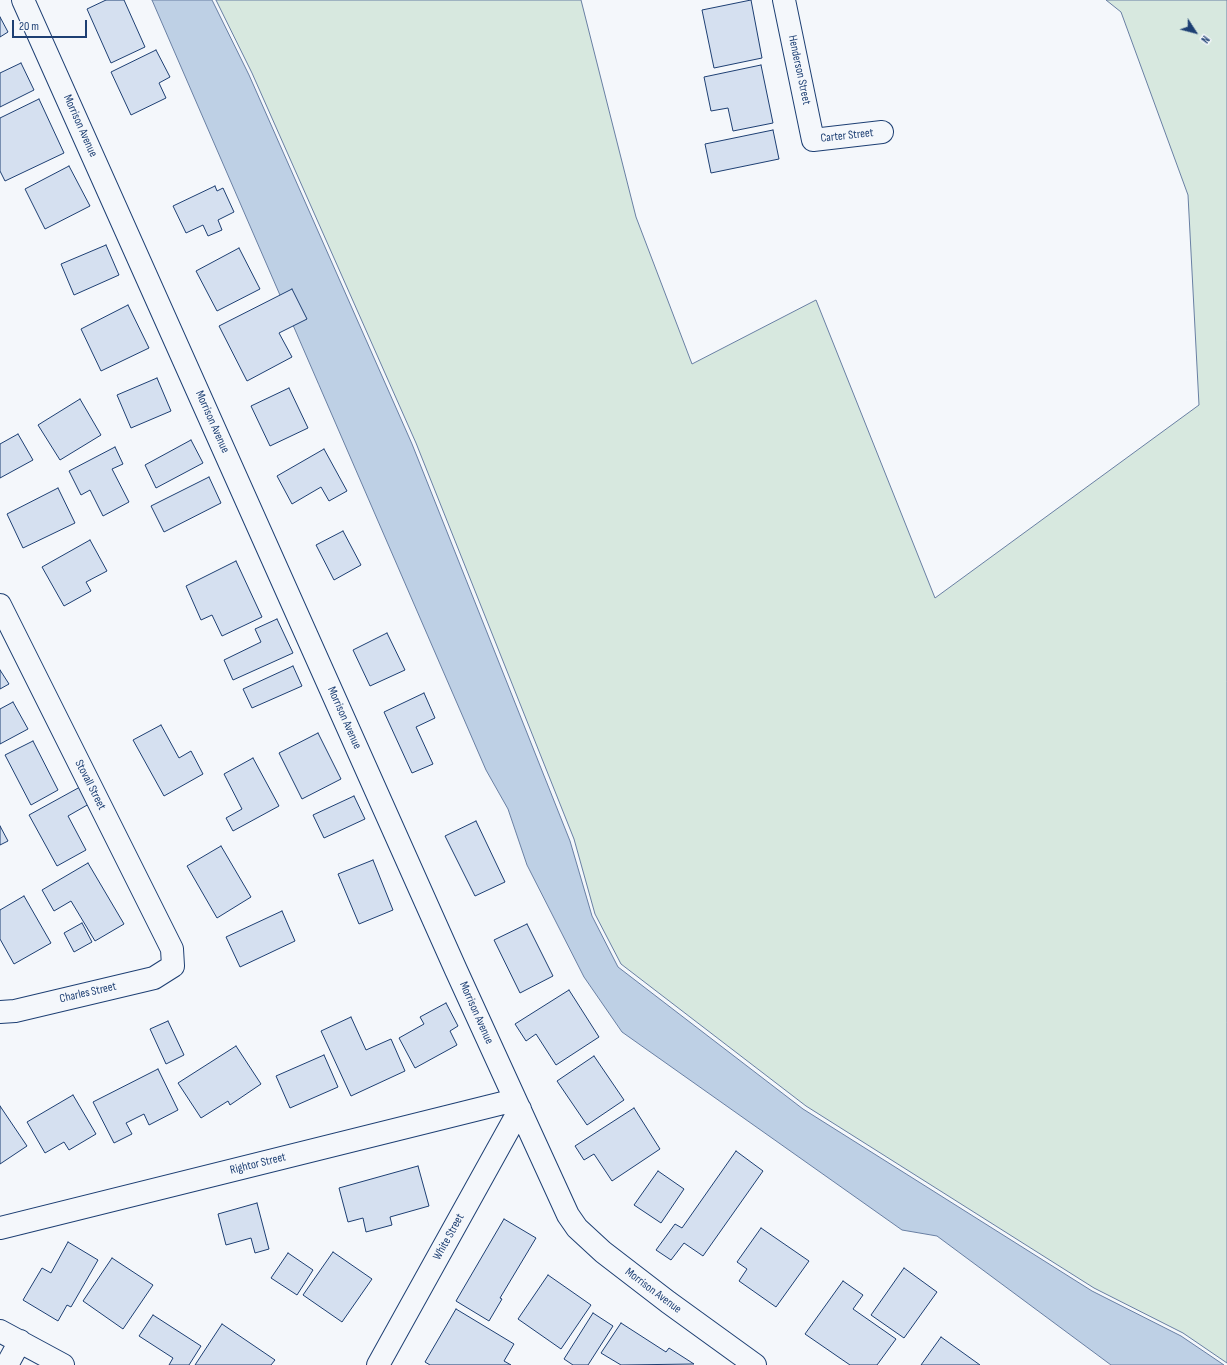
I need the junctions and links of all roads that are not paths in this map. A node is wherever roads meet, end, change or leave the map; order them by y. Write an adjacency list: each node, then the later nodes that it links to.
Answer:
1 (23, 0): 8 (street, Morrison Avenue)
2 (784, 0): 4 (street, Henderson Street)
3 (882, 132): 4 (street, Carter Street)
4 (813, 140)
5 (0, 605): 6 (street, Stovall Street)
6 (173, 966): 7 (street, Charles Street)
7 (0, 1012)
8 (518, 1104): 9 (street, Rightor Street); 12 (street, Morrison Avenue); 15 (street, White Street)
9 (0, 1228)
10 (0, 1331): 11 (street)
11 (20, 1341): 13 (street); 14 (street)
12 (748, 1363)
13 (7, 1365)
14 (63, 1365)
15 (378, 1365)

